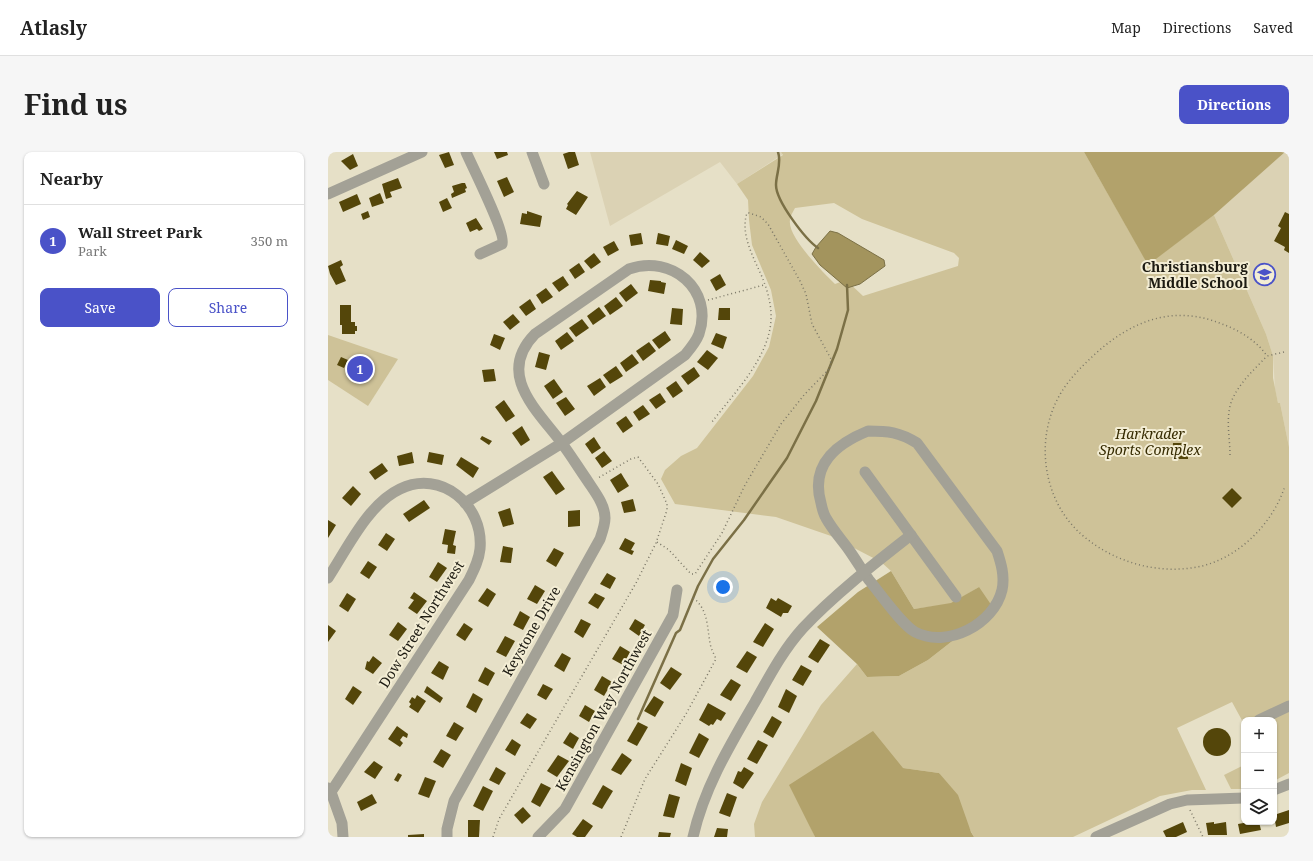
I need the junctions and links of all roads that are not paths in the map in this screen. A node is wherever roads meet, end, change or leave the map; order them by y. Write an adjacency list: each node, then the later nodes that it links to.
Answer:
1 (422, 152): 5 (street)
2 (466, 152): 6 (street)
3 (532, 152): 4 (street)
4 (544, 184)
5 (328, 194)
6 (480, 254)
7 (562, 443): 7 (street, Keystone Drive); 9 (street); 22 (street, Keystone Drive)
8 (865, 472): 10 (street)
9 (465, 503): 12 (street, Dow Street Northwest); 19 (street, Dow Street Northwest)
10 (911, 535): 11 (street); 14 (street)
11 (864, 572): 11 (street); 24 (street)
12 (328, 578)
13 (677, 590): 23 (street, Kensington Way Northwest)
14 (956, 597)
15 (1289, 706): 16 (street)
16 (1265, 717)
17 (1289, 784): 18 (street)
18 (1276, 789)
19 (330, 790): 21 (street)
20 (1241, 798): 25 (street)
21 (343, 837)
22 (448, 837)
23 (538, 837)
24 (693, 837)
25 (1096, 837)

